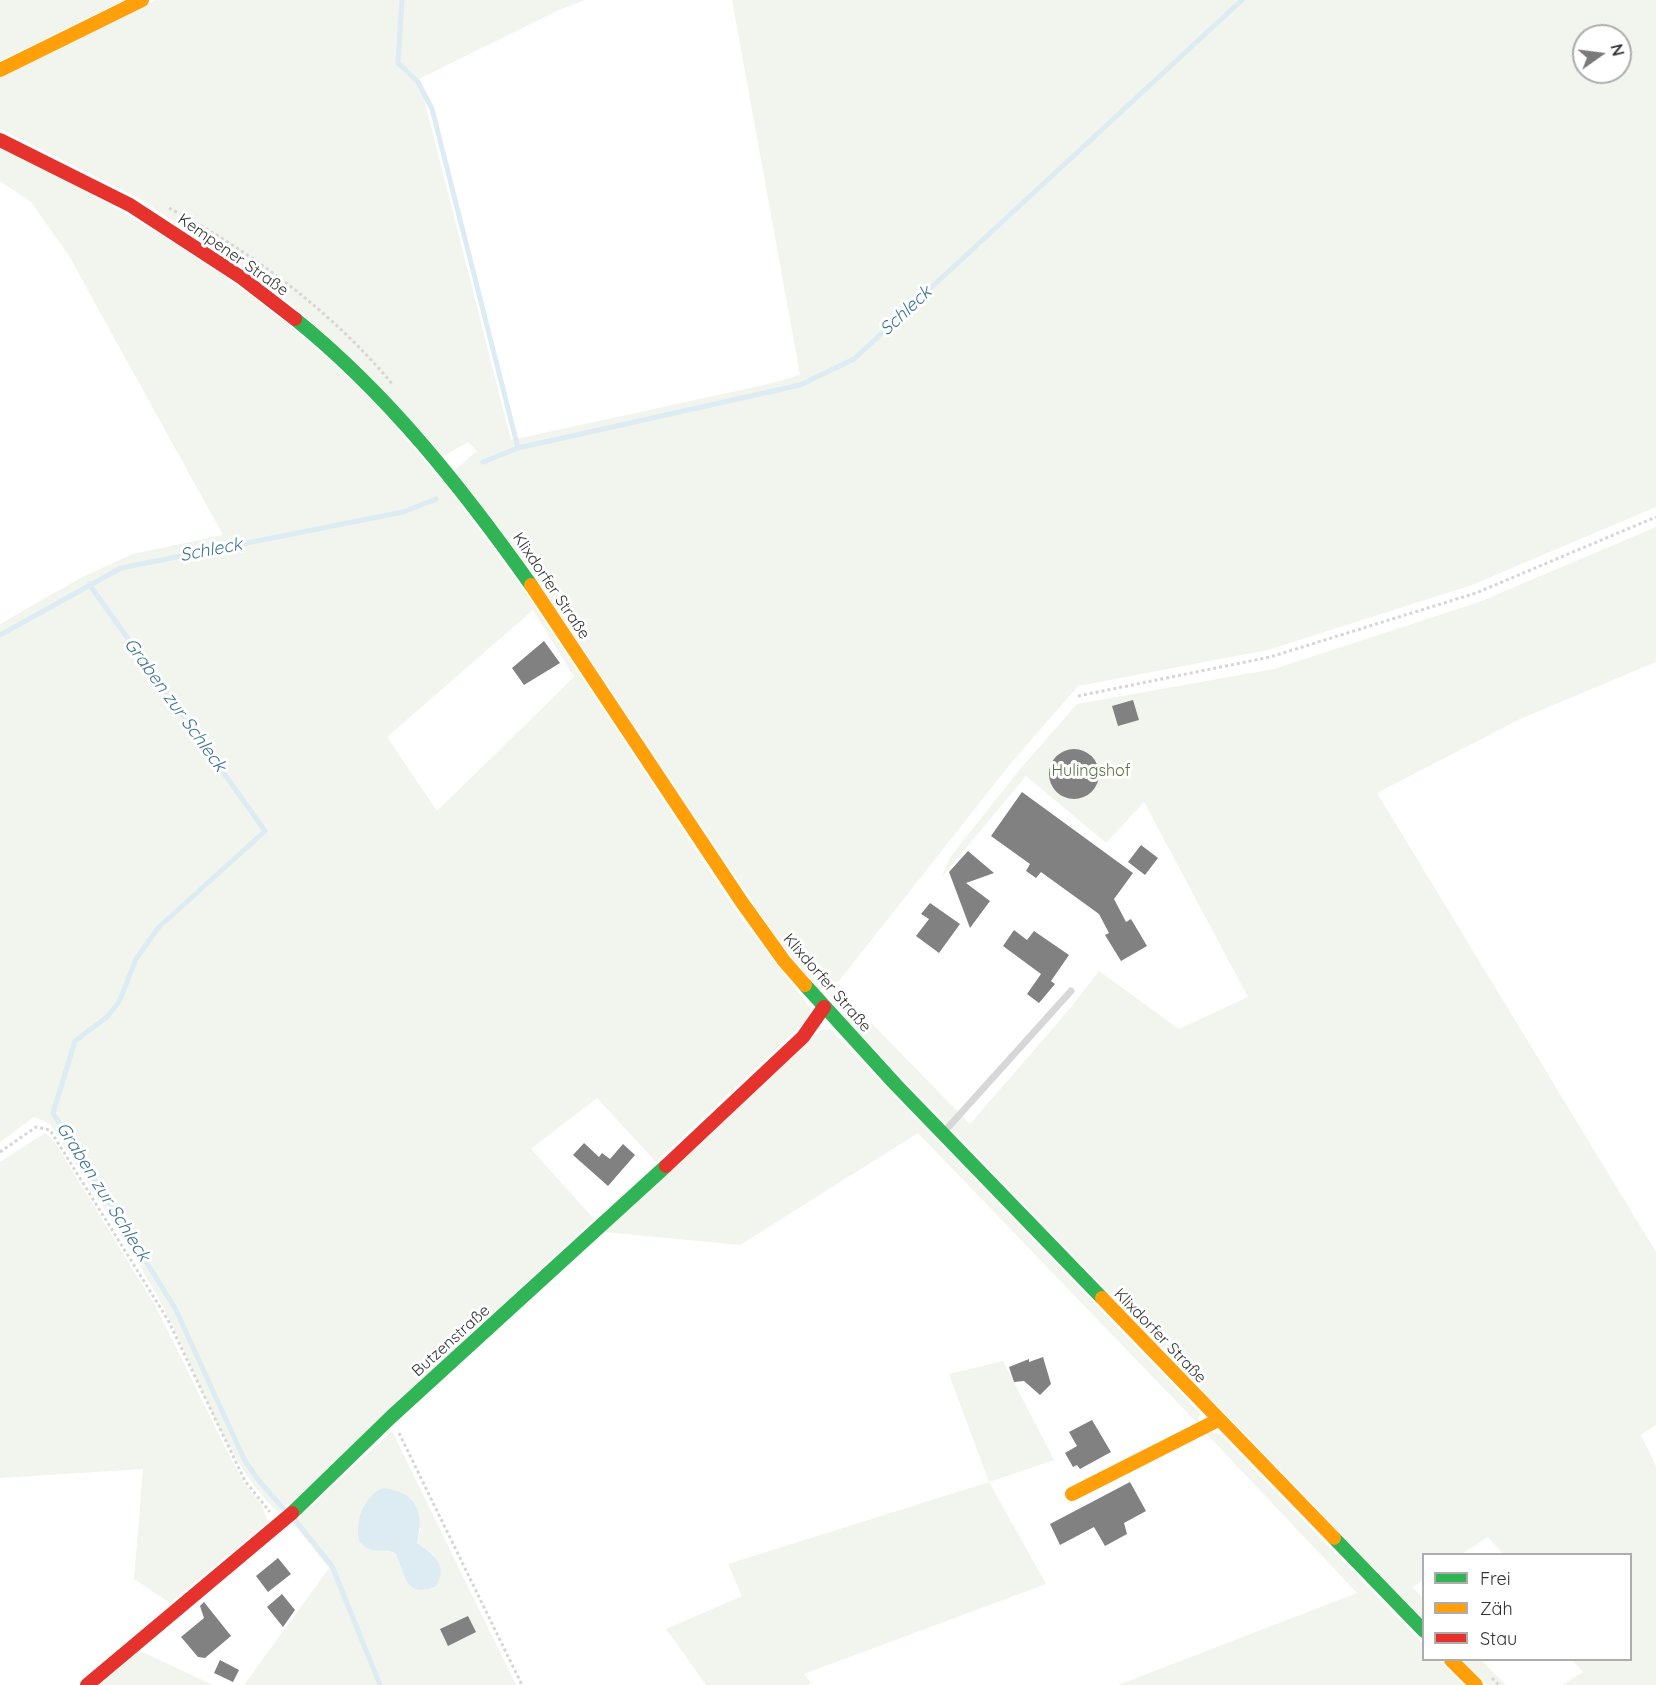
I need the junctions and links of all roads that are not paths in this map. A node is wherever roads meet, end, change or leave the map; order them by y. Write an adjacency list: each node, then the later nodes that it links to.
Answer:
1 (142, 0): 2 (street)
2 (0, 70)
3 (0, 140): 4 (street, Kempener Straße)
4 (479, 512): 6 (street, Klixdorfer Straße)
5 (1071, 991): 7 (lane)
6 (824, 1007): 7 (street, Klixdorfer Straße); 12 (street, Butzenstraße)
7 (943, 1133): 8 (street, Klixdorfer Straße)
8 (1218, 1420): 9 (street); 10 (street, Klixdorfer Straße)
9 (1072, 1494)
10 (1422, 1629)
11 (1453, 1661): 13 (street)
12 (87, 1685)
13 (1476, 1685)

